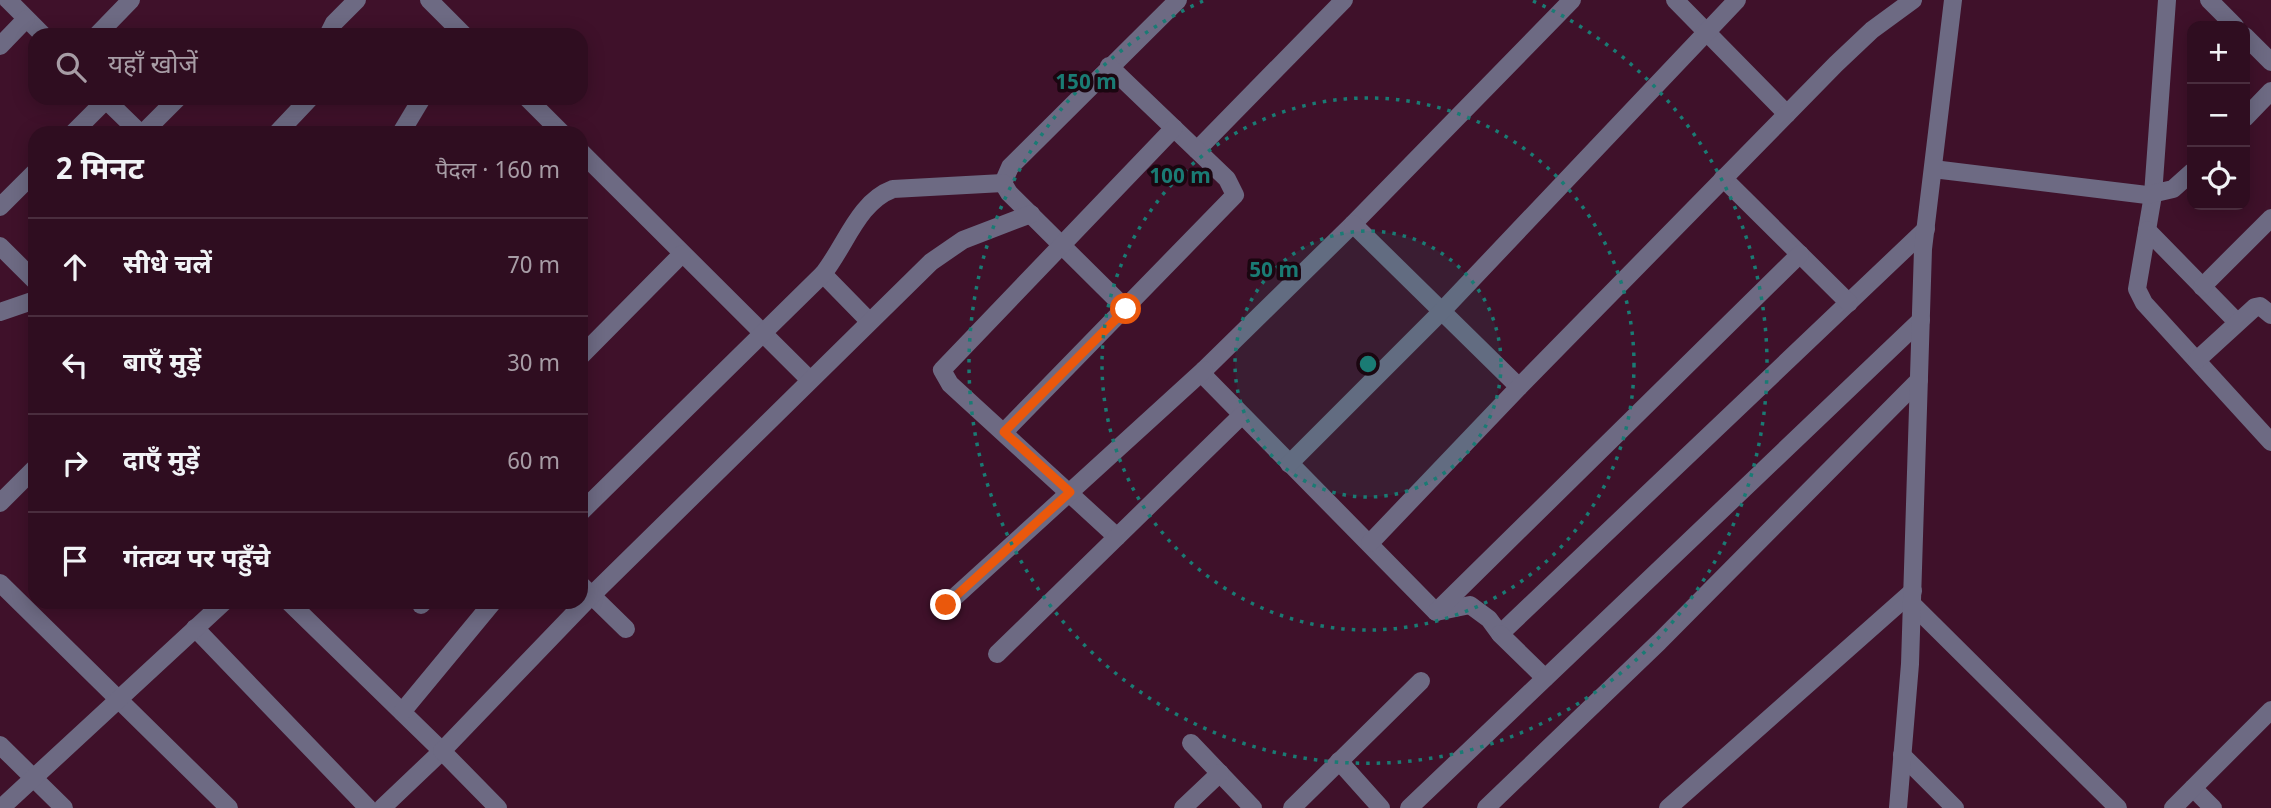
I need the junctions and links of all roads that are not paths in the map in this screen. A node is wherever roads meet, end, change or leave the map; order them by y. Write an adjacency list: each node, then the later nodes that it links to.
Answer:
1 (8, 0): 14 (street)
2 (131, 0): 17 (street)
3 (357, 0): 18 (street)
4 (429, 0): 19 (street)
5 (1178, 0): 24 (street)
6 (1572, 0): 52 (street)
7 (1675, 0): 20 (street)
8 (1737, 0): 20 (street)
9 (1913, 0): 33 (street)
10 (1953, 0): 43 (street)
11 (2167, 0): 48 (street)
12 (2209, 0): 15 (street)
13 (1332, 4): 41 (street)
14 (26, 19): 16 (street); 22 (street)
15 (2230, 21)
16 (36, 28)
17 (104, 28)
18 (332, 28)
19 (457, 28)
20 (1706, 33): 33 (street); 66 (street)
21 (2250, 41): 23 (street)
22 (0, 46)
23 (2271, 62)
24 (1110, 65): 40 (street); 47 (street)
25 (2271, 91): 32 (street)
26 (99, 105): 34 (street)
27 (112, 105): 35 (street)
28 (171, 105): 36 (street)
29 (300, 105): 37 (street)
30 (418, 105): 38 (street)
31 (533, 105): 39 (street)
32 (2250, 113)
33 (1787, 114): 45 (street)
34 (80, 126)
35 (134, 126)
36 (149, 126)
37 (283, 126)
38 (405, 126)
39 (553, 126)
40 (1174, 128): 41 (street); 55 (street)
41 (1198, 150): 64 (street)
42 (588, 159): 57 (street)
43 (1933, 169): 48 (street); 53 (street)
44 (2187, 176): 48 (street)
45 (1723, 178): 58 (street); 77 (street)
46 (28, 179): 49 (street)
47 (1003, 183): 50 (street); 60 (street)
48 (2153, 195): 54 (street)
49 (0, 207)
50 (1031, 214): 55 (street); 69 (street)
51 (2271, 218): 61 (street)
52 (1353, 224): 66 (street); 74 (street)
53 (1926, 229): 63 (street); 68 (street)
54 (2147, 230): 61 (street); 73 (street)
55 (1062, 244): 64 (street); 79 (street)
56 (0, 246): 59 (street)
57 (682, 254): 71 (street); 72 (street)
58 (1800, 254): 63 (street); 97 (street)
59 (28, 274)
60 (823, 274): 69 (street); 71 (street)
61 (2202, 287): 70 (street)
62 (28, 302): 65 (street)
63 (1849, 303): 100 (street)
64 (1126, 309): 79 (street)
65 (0, 312)
66 (1441, 312): 77 (street); 81 (street)
67 (2271, 315): 70 (street)
68 (1921, 320): 76 (street); 102 (street)
69 (869, 321): 75 (street)
70 (2237, 323): 73 (street)
71 (762, 332): 75 (street); 85 (street)
72 (588, 349)
73 (2197, 360): 80 (street)
74 (1204, 370): 78 (street); 83 (street)
75 (809, 379): 89 (street)
76 (1919, 380): 91 (street); 126 (street)
77 (1519, 387): 87 (street)
78 (1242, 415): 81 (street); 86 (street)
79 (1004, 432): 83 (street)
80 (2271, 442)
81 (1289, 464): 87 (street)
82 (28, 475): 84 (street)
83 (1070, 492): 86 (street); 92 (street)
84 (0, 503)
85 (588, 505)
86 (1116, 537): 101 (street)
87 (1370, 543): 97 (street)
88 (0, 583): 104 (street)
89 (588, 589)
90 (588, 593): 99 (street)
91 (1912, 598): 110 (street); 127 (street); 130 (street)
92 (946, 605)
93 (216, 609): 98 (street)
94 (296, 609): 106 (street)
95 (487, 609): 106 (street)
96 (570, 609): 109 (street)
97 (1436, 612): 100 (street)
98 (195, 628): 104 (street); 118 (street)
99 (626, 629)
100 (1500, 634): 102 (street)
101 (997, 654)
102 (1545, 678): 125 (street)
103 (1421, 681): 111 (street)
104 (120, 698): 113 (street); 117 (street)
105 (2271, 710): 114 (street)
106 (402, 712): 109 (street)
107 (1191, 743): 112 (street)
108 (0, 745): 113 (street)
109 (442, 751): 119 (street); 120 (street)
110 (1902, 755): 128 (street); 129 (street)
111 (1339, 761): 123 (street); 124 (street)
112 (1220, 773): 121 (street); 122 (street)
113 (33, 777): 115 (street); 116 (street)
114 (2193, 788): 131 (street); 132 (street)
115 (1, 808)
116 (64, 808)
117 (229, 808)
118 (368, 808)
119 (382, 808)
120 (498, 808)
121 (1183, 808)
122 (1253, 808)
123 (1292, 808)
124 (1381, 808)
125 (1409, 808)
126 (1486, 808)
127 (1668, 808)
128 (1898, 808)
129 (1955, 808)
130 (2118, 808)
131 (2173, 808)
132 (2213, 808)

